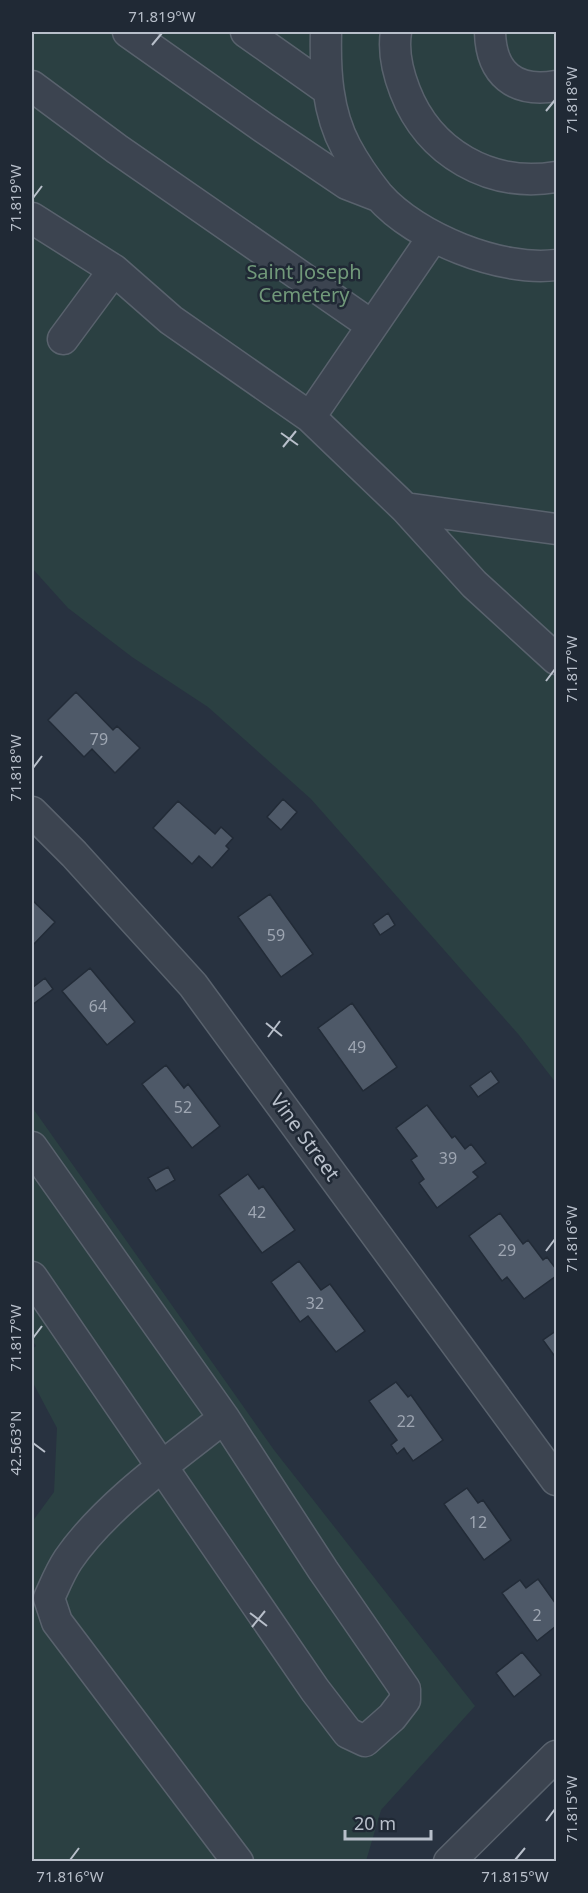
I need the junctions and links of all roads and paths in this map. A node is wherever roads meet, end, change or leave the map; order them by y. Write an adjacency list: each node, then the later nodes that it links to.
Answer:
1 (128, 32): 10 (street)
2 (246, 32): 8 (street)
3 (326, 32): 8 (street)
4 (396, 32): 9 (street)
5 (490, 32): 7 (street)
6 (32, 86): 15 (street)
7 (556, 86)
8 (328, 90): 10 (street)
9 (556, 177)
10 (380, 197): 12 (street)
11 (32, 218): 14 (street)
12 (433, 237): 13 (street); 15 (street)
13 (556, 265)
14 (114, 270): 16 (street); 17 (street)
15 (371, 325): 17 (street)
16 (63, 339)
17 (310, 417): 18 (street)
18 (405, 508): 19 (street); 20 (street)
19 (556, 529)
20 (556, 659)
21 (32, 812): 26 (street, Vine Street)
22 (32, 1147): 24 (street)
23 (32, 1277): 25 (street)
24 (224, 1418): 25 (street); 25 (street)
25 (161, 1467): 28 (street)
26 (556, 1480)
27 (556, 1756): 29 (street)
28 (238, 1862)
29 (449, 1862)

